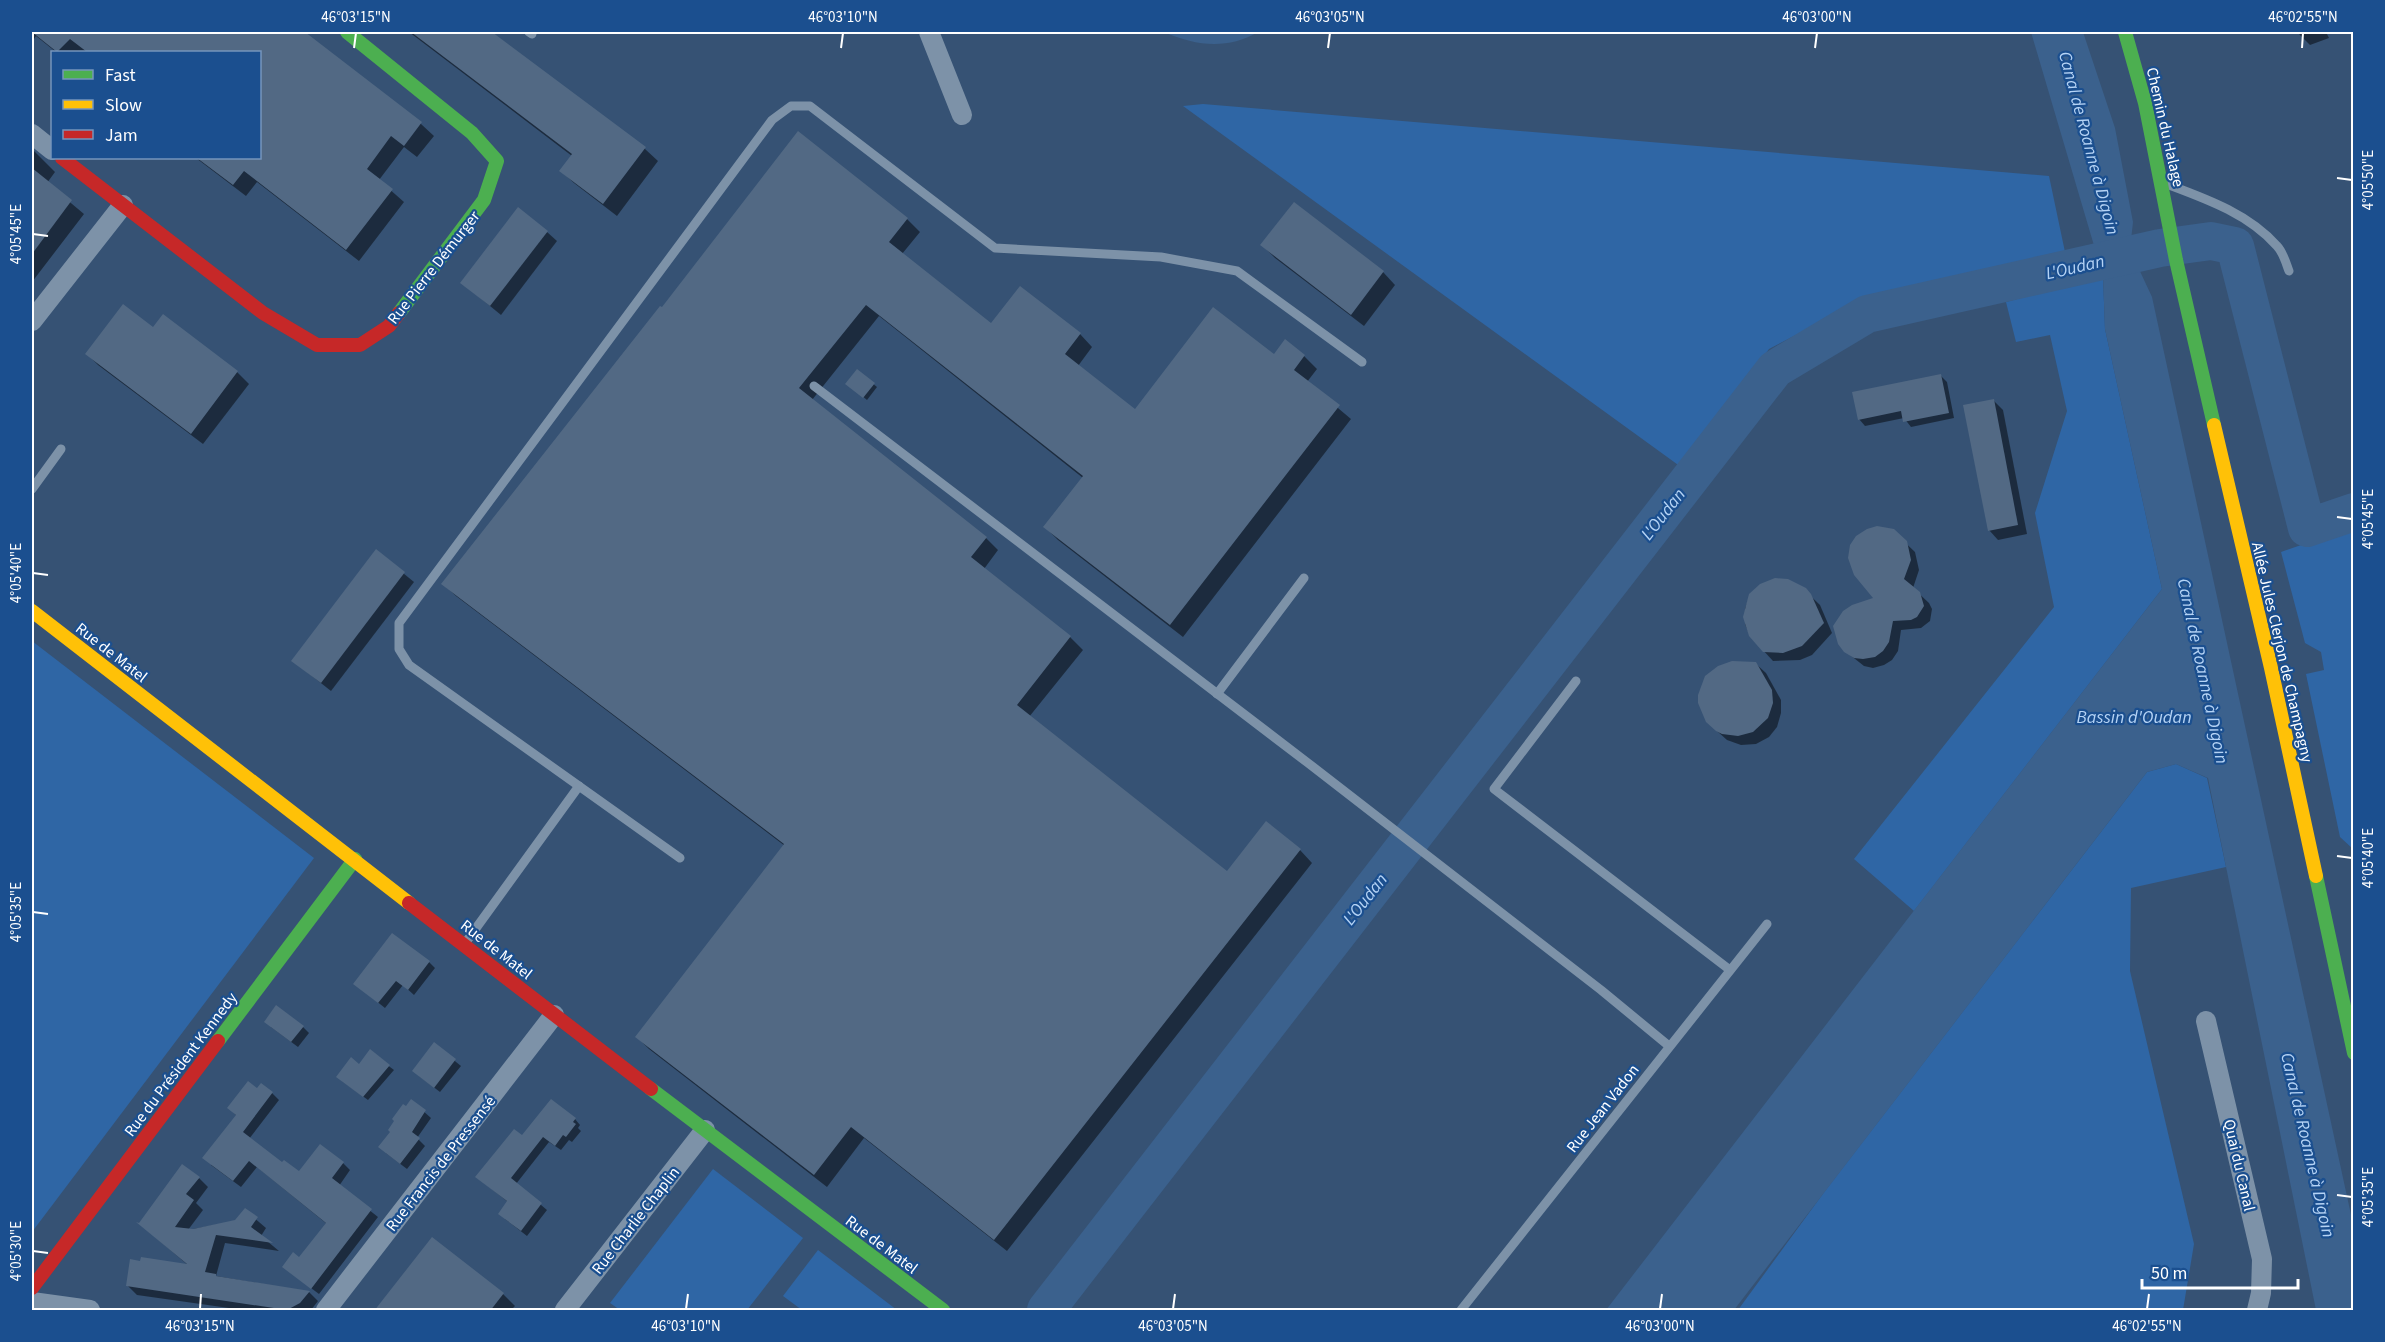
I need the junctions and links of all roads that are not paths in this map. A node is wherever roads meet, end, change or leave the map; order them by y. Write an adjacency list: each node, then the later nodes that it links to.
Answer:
1 (347, 32): 9 (street, Rue Pierre Démurger)
2 (929, 32): 4 (street)
3 (2125, 32): 8 (street, Chemin du Halage)
4 (962, 115)
5 (32, 134): 6 (street)
6 (51, 149)
7 (63, 159): 9 (street, Rue Pierre Démurger)
8 (2162, 183): 10 (street, Chemin du Halage); 11 (lane)
9 (123, 205): 12 (street)
10 (2176, 260): 30 (street, Allée Jules Clerjon de Champagny)
11 (2289, 271)
12 (32, 321)
13 (1362, 362): 21 (lane)
14 (814, 386): 20 (lane)
15 (61, 449): 16 (lane)
16 (32, 489)
17 (1304, 578): 20 (lane)
18 (32, 611): 23 (street, Rue de Matel)
19 (1576, 681): 26 (lane)
20 (1217, 694): 29 (lane)
21 (579, 786): 22 (lane); 25 (lane)
22 (680, 858)
23 (355, 859): 25 (street, Rue de Matel); 32 (street, Rue du Président Kennedy)
24 (1767, 924): 26 (lane, Rue Jean Vadon)
25 (465, 944): 27 (street, Rue de Matel)
26 (1730, 970): 29 (lane, Rue Jean Vadon)
27 (554, 1015): 31 (street, Rue de Matel); 35 (street, Rue Francis de Pressensé)
28 (2206, 1020): 39 (street, Quai du Canal)
29 (1670, 1046): 38 (lane, Rue Jean Vadon)
30 (2354, 1053)
31 (705, 1130): 36 (street, Rue Charlie Chaplin); 37 (street, Rue de Matel)
32 (32, 1288)
33 (32, 1302): 34 (street)
34 (90, 1311)
35 (326, 1311)
36 (566, 1311)
37 (943, 1311)
38 (1461, 1311)
39 (2257, 1311)

